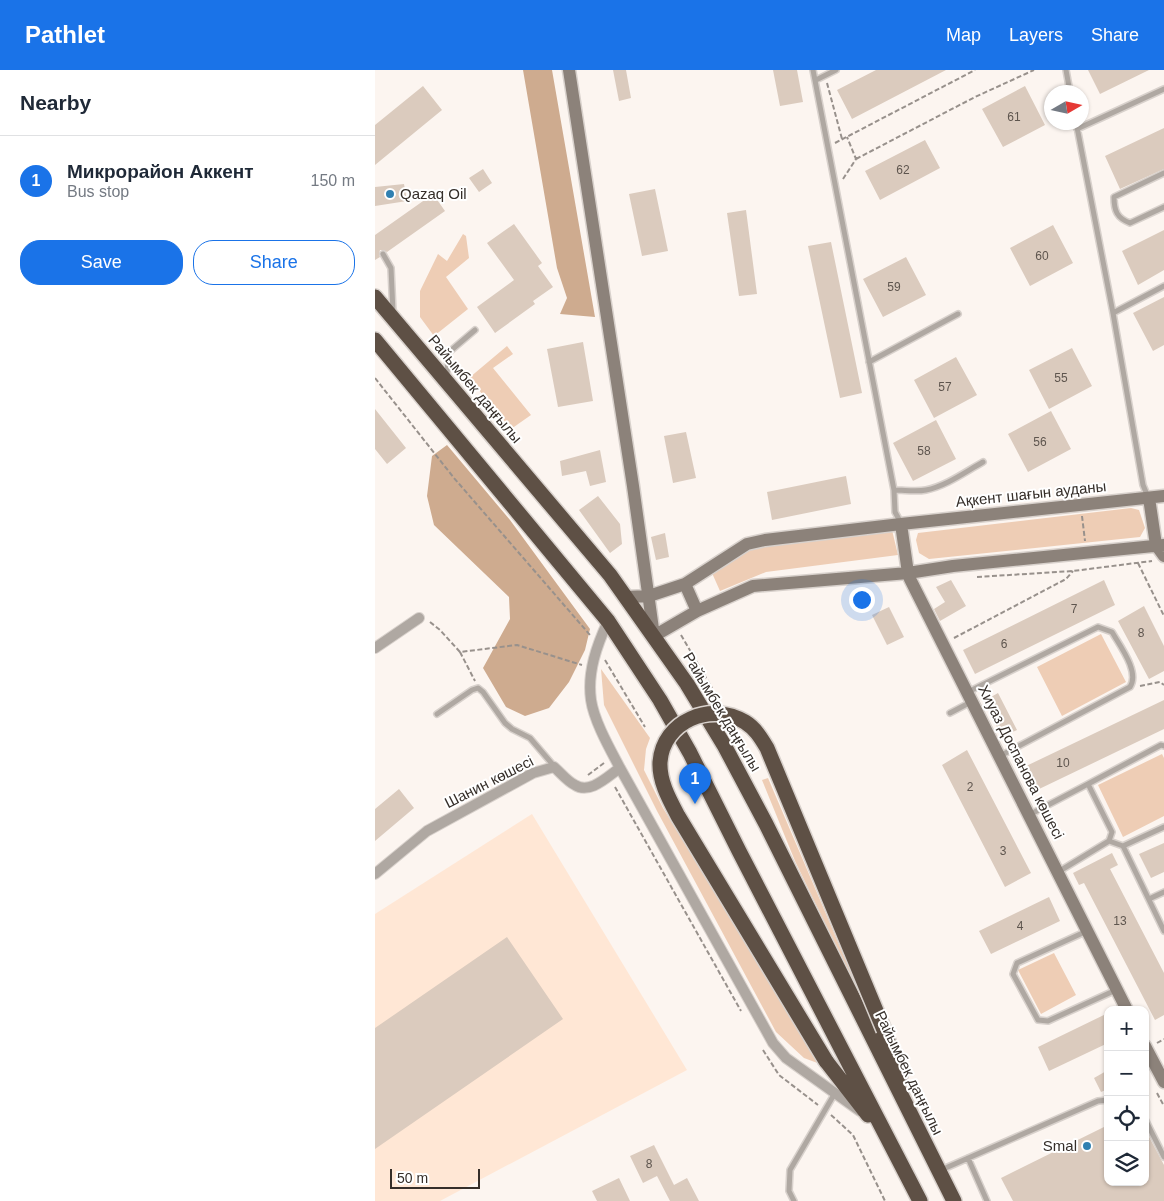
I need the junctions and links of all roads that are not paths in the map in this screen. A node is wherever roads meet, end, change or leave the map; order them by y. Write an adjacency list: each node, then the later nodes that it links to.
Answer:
1 (569, 70): 31 (street)
2 (813, 70): 5 (lane)
3 (836, 70): 5 (lane)
4 (1066, 70): 6 (lane)
5 (816, 80): 20 (lane)
6 (1069, 85)
7 (1164, 89): 8 (lane)
8 (1089, 123)
9 (1077, 130): 15 (lane)
10 (1164, 173): 11 (lane)
11 (1164, 207)
12 (383, 254): 17 (lane)
13 (1164, 286): 15 (lane)
14 (375, 297): 17 (highway, Райымбек даңғылы)
15 (1113, 313): 25 (lane)
16 (958, 314): 20 (lane)
17 (393, 320): 21 (highway, Райымбек даңғылы)
18 (475, 330): 21 (lane)
19 (375, 340): 35 (highway)
20 (869, 362): 23 (lane)
21 (447, 383): 32 (highway, Райымбек даңғылы)
22 (983, 462): 23 (lane)
23 (894, 490): 26 (lane)
24 (1164, 496): 25 (street, Ақкент шағын ауданы)
25 (1149, 498): 26 (street, Ақкент шағын ауданы); 27 (street)
26 (901, 524): 29 (street, Хиуаз Доспанова көшесі); 30 (street, Ақкент шағын ауданы)
27 (1160, 545): 28 (street); 29 (street)
28 (1160, 558)
29 (908, 573): 33 (street); 38 (street, Хиуаз Доспанова көшесі)
30 (685, 584): 31 (street, Ақкент шағын ауданы); 33 (street)
31 (649, 596): 32 (street, Ақкент шағын ауданы); 36 (street)
32 (626, 597): 36 (highway, Райымбек даңғылы)
33 (697, 611): 36 (street)
34 (419, 618): 37 (street)
35 (608, 621): 44 (street); 65 (highway)
36 (654, 636): 64 (highway, Райымбек даңғылы)
37 (375, 648)
38 (970, 697): 40 (lane); 42 (street, Хиуаз Доспанова көшесі); 42 (lane)
39 (437, 714): 43 (lane)
40 (949, 714)
41 (1164, 746): 45 (lane)
42 (1000, 756): 46 (street, Хиуаз Доспанова көшесі)
43 (555, 766): 44 (street, Шанин көшесі); 51 (street, Шанин көшесі)
44 (620, 768): 60 (street)
45 (1087, 784): 46 (lane); 48 (lane)
46 (1029, 815): 50 (street, Хиуаз Доспанова көшесі)
47 (1164, 827): 49 (lane)
48 (1109, 841): 49 (lane); 50 (lane)
49 (1123, 846): 53 (lane)
50 (1058, 872): 54 (street, Хиуаз Доспанова көшесі)
51 (375, 874)
52 (1164, 892): 53 (lane)
53 (1149, 899): 55 (lane)
54 (1088, 931): 56 (street, Хиуаз Доспанова көшесі); 56 (lane)
55 (1164, 931)
56 (1117, 990): 57 (street, Хиуаз Доспанова көшесі)
57 (1125, 1006)
58 (1148, 1051): 59 (street)
59 (1164, 1082)
60 (835, 1093): 62 (street); 69 (lane)
61 (1104, 1100): 67 (lane)
62 (872, 1120): 64 (highway, bridge); 65 (highway)
63 (1149, 1127): 66 (lane)
64 (920, 1135): 68 (highway, Райымбек даңғылы)
65 (892, 1146): 70 (highway)
66 (1164, 1157)
67 (968, 1158): 68 (lane); 72 (lane)
68 (939, 1172): 71 (highway, Райымбек даңғылы)
69 (794, 1201)
70 (920, 1201)
71 (954, 1201)
72 (987, 1201)

